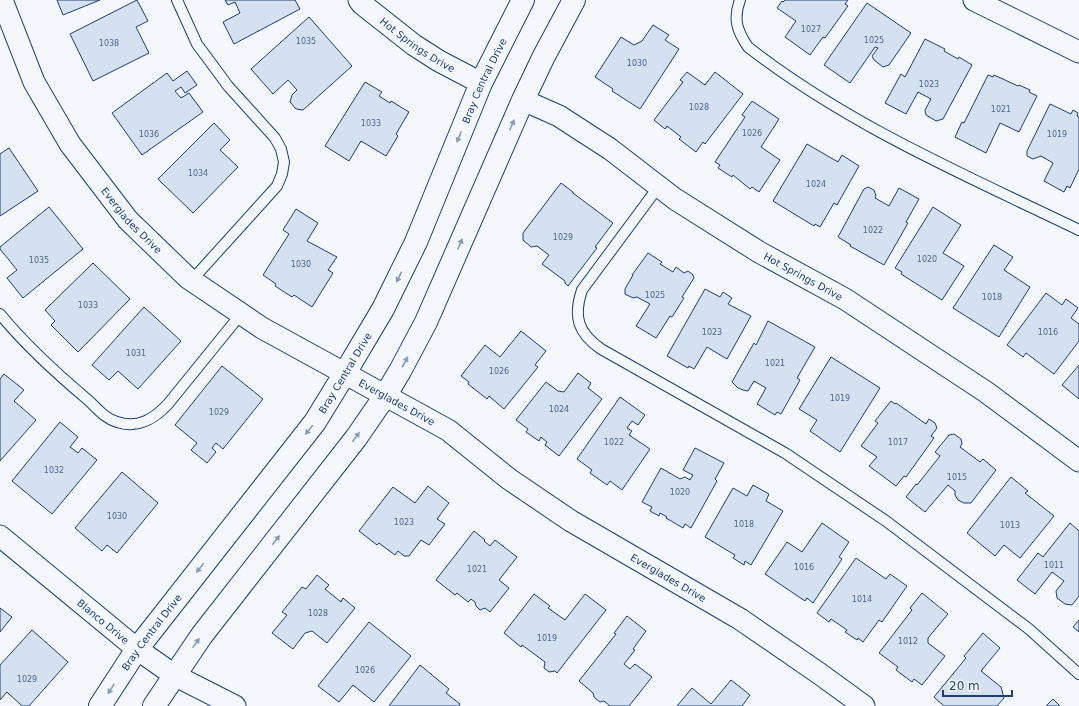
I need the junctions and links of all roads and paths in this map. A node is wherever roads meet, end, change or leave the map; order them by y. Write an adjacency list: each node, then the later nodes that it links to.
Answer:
1 (2, 0): 13 (street, Everglades Drive)
2 (177, 0): 13 (lane)
3 (359, 0): 9 (street, Hot Springs Drive)
4 (523, 0): 9 (street, Bray Central Drive)
5 (574, 0): 10 (street)
6 (740, 0): 12 (lane)
7 (974, 0): 8 (street)
8 (1079, 52)
9 (482, 83): 16 (street, Bray Central Drive, one-way to 16)
10 (523, 100): 11 (street, Hot Springs Drive); 17 (street, one-way to 10)
11 (659, 186): 18 (street, Hot Springs Drive); 21 (lane)
12 (1079, 230)
13 (192, 280): 15 (street, Everglades Drive)
14 (0, 314): 15 (lane)
15 (240, 314): 16 (street, Everglades Drive)
16 (345, 373): 17 (street, Everglades Drive); 20 (street, Bray Central Drive, one-way to 20)
17 (385, 396): 22 (street, one-way to 17); 26 (street, Everglades Drive)
18 (1079, 461)
19 (0, 536): 20 (street, Blanco Drive)
20 (137, 649): 22 (street, Blanco Drive); 23 (street, Bray Central Drive, one-way to 23)
21 (1079, 674)
22 (174, 675): 24 (street); 25 (street, Blanco Drive)
23 (100, 706)
24 (154, 706)
25 (235, 706)
26 (864, 706)

